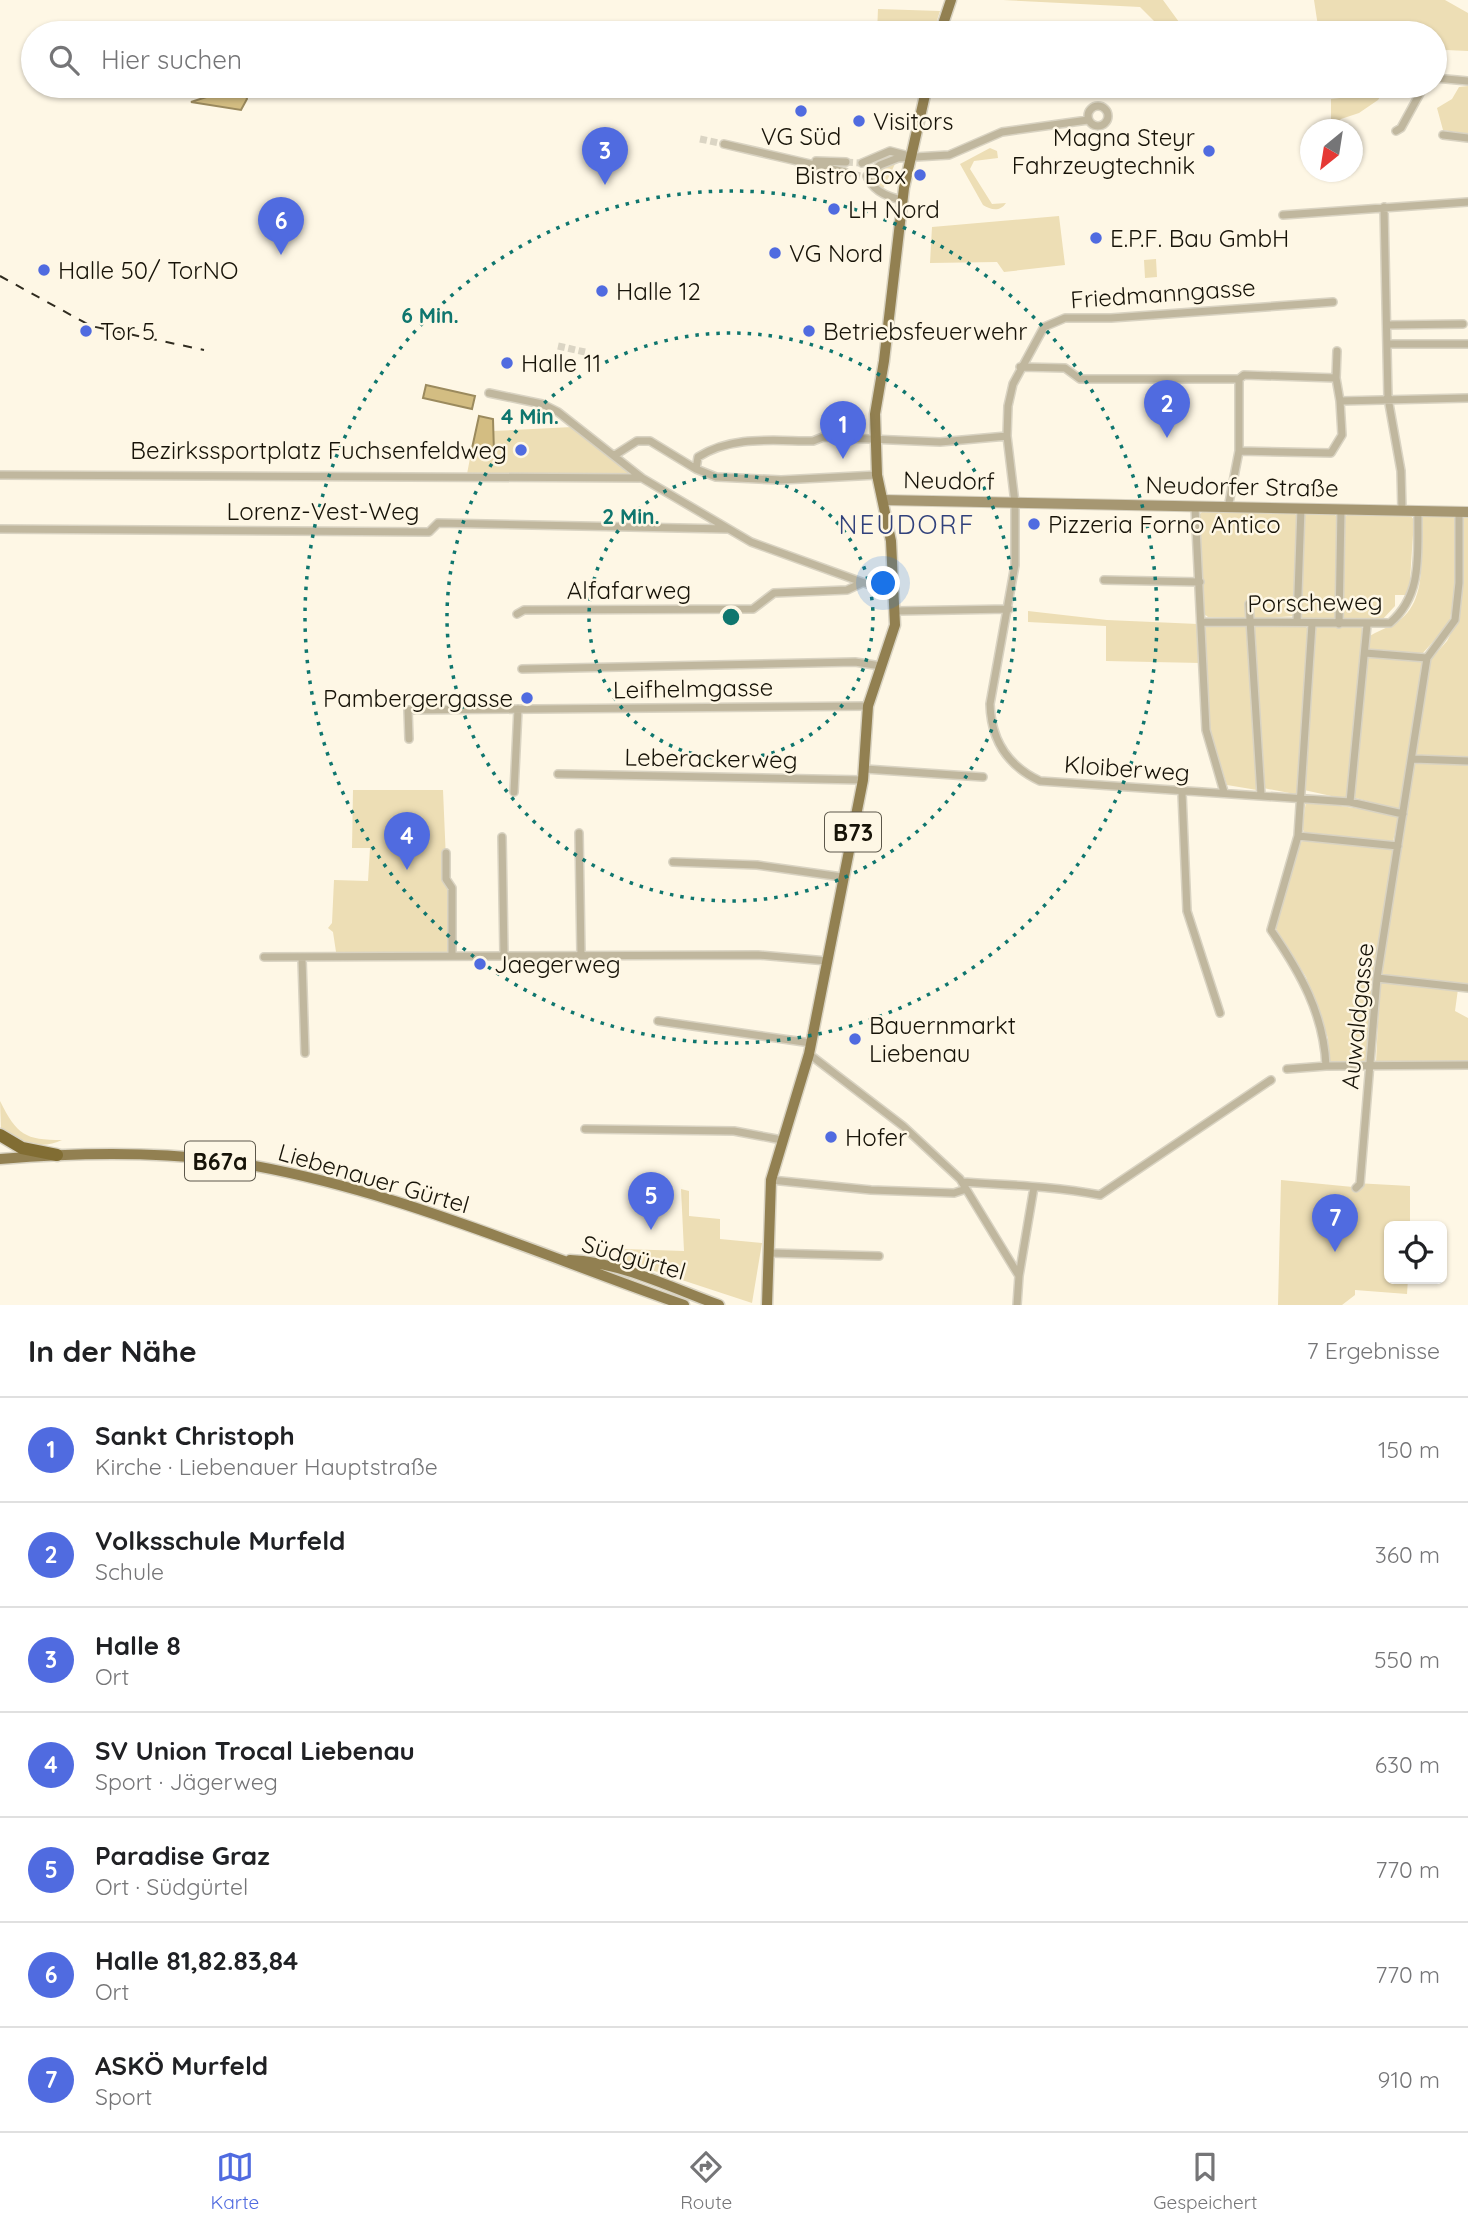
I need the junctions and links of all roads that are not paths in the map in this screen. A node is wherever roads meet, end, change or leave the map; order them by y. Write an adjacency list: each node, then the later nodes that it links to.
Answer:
1 (951, 0): 2 (main road)
2 (944, 21)
3 (1447, 79): 4 (street)
4 (1468, 81)
5 (924, 98): 12 (main road, B73)
6 (1417, 98): 8 (street)
7 (1088, 120): 12 (street)
8 (1396, 131)
9 (1443, 135): 10 (street)
10 (1468, 138)
11 (724, 144): 13 (street)
12 (910, 156): 15 (street); 17 (main road, B73); 17 (street)
13 (809, 162): 14 (street); 16 (street)
14 (846, 162)
15 (862, 163)
16 (845, 172)
17 (902, 200): 35 (main road, B73)
18 (1468, 202): 19 (street)
19 (1384, 207): 20 (street); 23 (street)
20 (1283, 215)
21 (1333, 302): 27 (street, Friedmanngasse)
22 (1463, 324): 23 (street)
23 (1387, 325): 24 (street)
24 (1387, 344): 25 (street); 31 (street)
25 (1468, 344)
26 (1337, 351): 28 (street)
27 (1020, 368): 29 (street); 34 (street, Neudorf)
28 (1336, 378): 29 (street); 33 (street)
29 (1240, 379): 36 (street)
30 (489, 393): 37 (street)
31 (1388, 398): 32 (street); 33 (street); 50 (street)
32 (1468, 398)
33 (1339, 401): 36 (street)
34 (1007, 436): 35 (street, Neudorf); 45 (street)
35 (874, 439): 38 (street, Neudorf); 42 (main road, B73)
36 (1239, 452): 47 (street)
37 (615, 455): 39 (street); 43 (street)
38 (698, 457): 39 (street); 40 (street)
39 (681, 458): 40 (street)
40 (696, 469): 42 (street)
41 (0, 475): 43 (street)
42 (877, 475): 44 (main road, B73)
43 (642, 478): 53 (street)
44 (883, 500): 45 (street, Neudorf); 58 (main road, B73)
45 (1015, 503): 46 (street, Neudorfer Straße); 60 (street)
46 (1195, 507): 47 (street, Neudorfer Straße); 56 (street)
47 (1228, 508): 48 (street, Neudorfer Straße)
48 (1301, 509): 49 (street, Neudorfer Straße); 65 (street)
49 (1341, 509): 50 (street, Neudorfer Straße); 67 (street)
50 (1402, 510): 51 (street, Neudorfer Straße)
51 (1418, 510): 52 (street, Neudorfer Straße); 68 (street, Porscheweg)
52 (1464, 512): 70 (street, Auwaldgasse)
53 (727, 528): 54 (street, Lorenz-Vest-Weg); 57 (street)
54 (0, 529)
55 (1104, 580): 56 (street)
56 (1200, 582): 63 (street)
57 (862, 583): 58 (street); 62 (street, Alfafarweg)
58 (895, 594): 61 (main road, B73)
59 (1249, 604): 64 (street)
60 (1009, 610): 61 (street); 83 (street, Kloiberweg)
61 (896, 611): 71 (main road, B73)
62 (516, 614)
63 (1202, 622): 64 (street, Porscheweg); 82 (street)
64 (1249, 622): 65 (street, Porscheweg); 84 (street)
65 (1297, 622): 66 (street, Porscheweg)
66 (1312, 624): 67 (street, Porscheweg); 85 (street)
67 (1339, 624): 68 (street, Porscheweg)
68 (1367, 625): 69 (street)
69 (1365, 653): 70 (street); 86 (street)
70 (1427, 658): 76 (street, Auwaldgasse)
71 (881, 666): 72 (street); 73 (main road, B73)
72 (522, 668)
73 (868, 706): 74 (street, Leifhelmgasse); 79 (main road, B73)
74 (518, 709): 75 (street, Leifhelmgasse); 81 (street)
75 (409, 740)
76 (1414, 759): 77 (street); 87 (street, Auwaldgasse)
77 (1468, 761)
78 (558, 774): 79 (street, Leberackerweg)
79 (864, 774): 80 (street, Leberackerweg); 94 (main road, B73)
80 (983, 777)
81 (514, 792)
82 (1224, 792): 83 (street, Kloiberweg); 84 (street, Kloiberweg)
83 (1182, 793): 103 (street)
84 (1261, 795): 85 (street, Kloiberweg)
85 (1300, 798): 86 (street, Kloiberweg); 89 (street)
86 (1350, 802): 87 (street, Kloiberweg)
87 (1403, 814): 91 (street, Auwaldgasse)
88 (579, 833): 96 (street)
89 (1298, 836): 91 (street); 108 (street)
90 (502, 837): 95 (street)
91 (1398, 846): 101 (street, Auwaldgasse)
92 (446, 853): 97 (street)
93 (673, 862): 94 (street)
94 (842, 877): 100 (main road, B73)
95 (504, 955): 96 (street); 97 (street)
96 (581, 955): 100 (street)
97 (452, 956): 99 (street)
98 (264, 957): 99 (street)
99 (302, 959): 106 (street)
100 (827, 961): 105 (main road, B73)
101 (1377, 978): 102 (street); 109 (street, Auwaldgasse)
102 (1468, 988)
103 (1220, 1013)
104 (658, 1021): 105 (street)
105 (810, 1048): 114 (main road, B73); 118 (street)
106 (305, 1053)
107 (1468, 1065): 109 (street)
108 (1326, 1066): 109 (street); 110 (street)
109 (1371, 1067): 120 (street, Auwaldgasse)
110 (1287, 1069)
111 (1271, 1080): 119 (street)
112 (585, 1129): 114 (street)
113 (0, 1135): 115 (highway)
114 (782, 1140): 117 (main road, B73)
115 (57, 1154): 116 (main road, Liebenauer Gürtel / B67a); 123 (main road, Liebenauer Gürtel / B67a)
116 (0, 1159)
117 (775, 1181): 118 (street); 121 (main road, B73)
118 (964, 1185): 119 (street); 124 (street)
119 (1034, 1187): 124 (street)
120 (1356, 1188)
121 (769, 1253): 122 (street); 125 (main road, B73)
122 (879, 1256)
123 (563, 1260): 126 (main road, Südgürtel / B67a); 127 (main road); 128 (main road); 129 (main road, Südgürtel / B67a)
124 (1019, 1276): 132 (street)
125 (766, 1290): 130 (main road, B73); 131 (main road, B73)
126 (664, 1305)
127 (684, 1305)
128 (701, 1305)
129 (719, 1305)
130 (758, 1305)
131 (767, 1305)
132 (1017, 1305)

